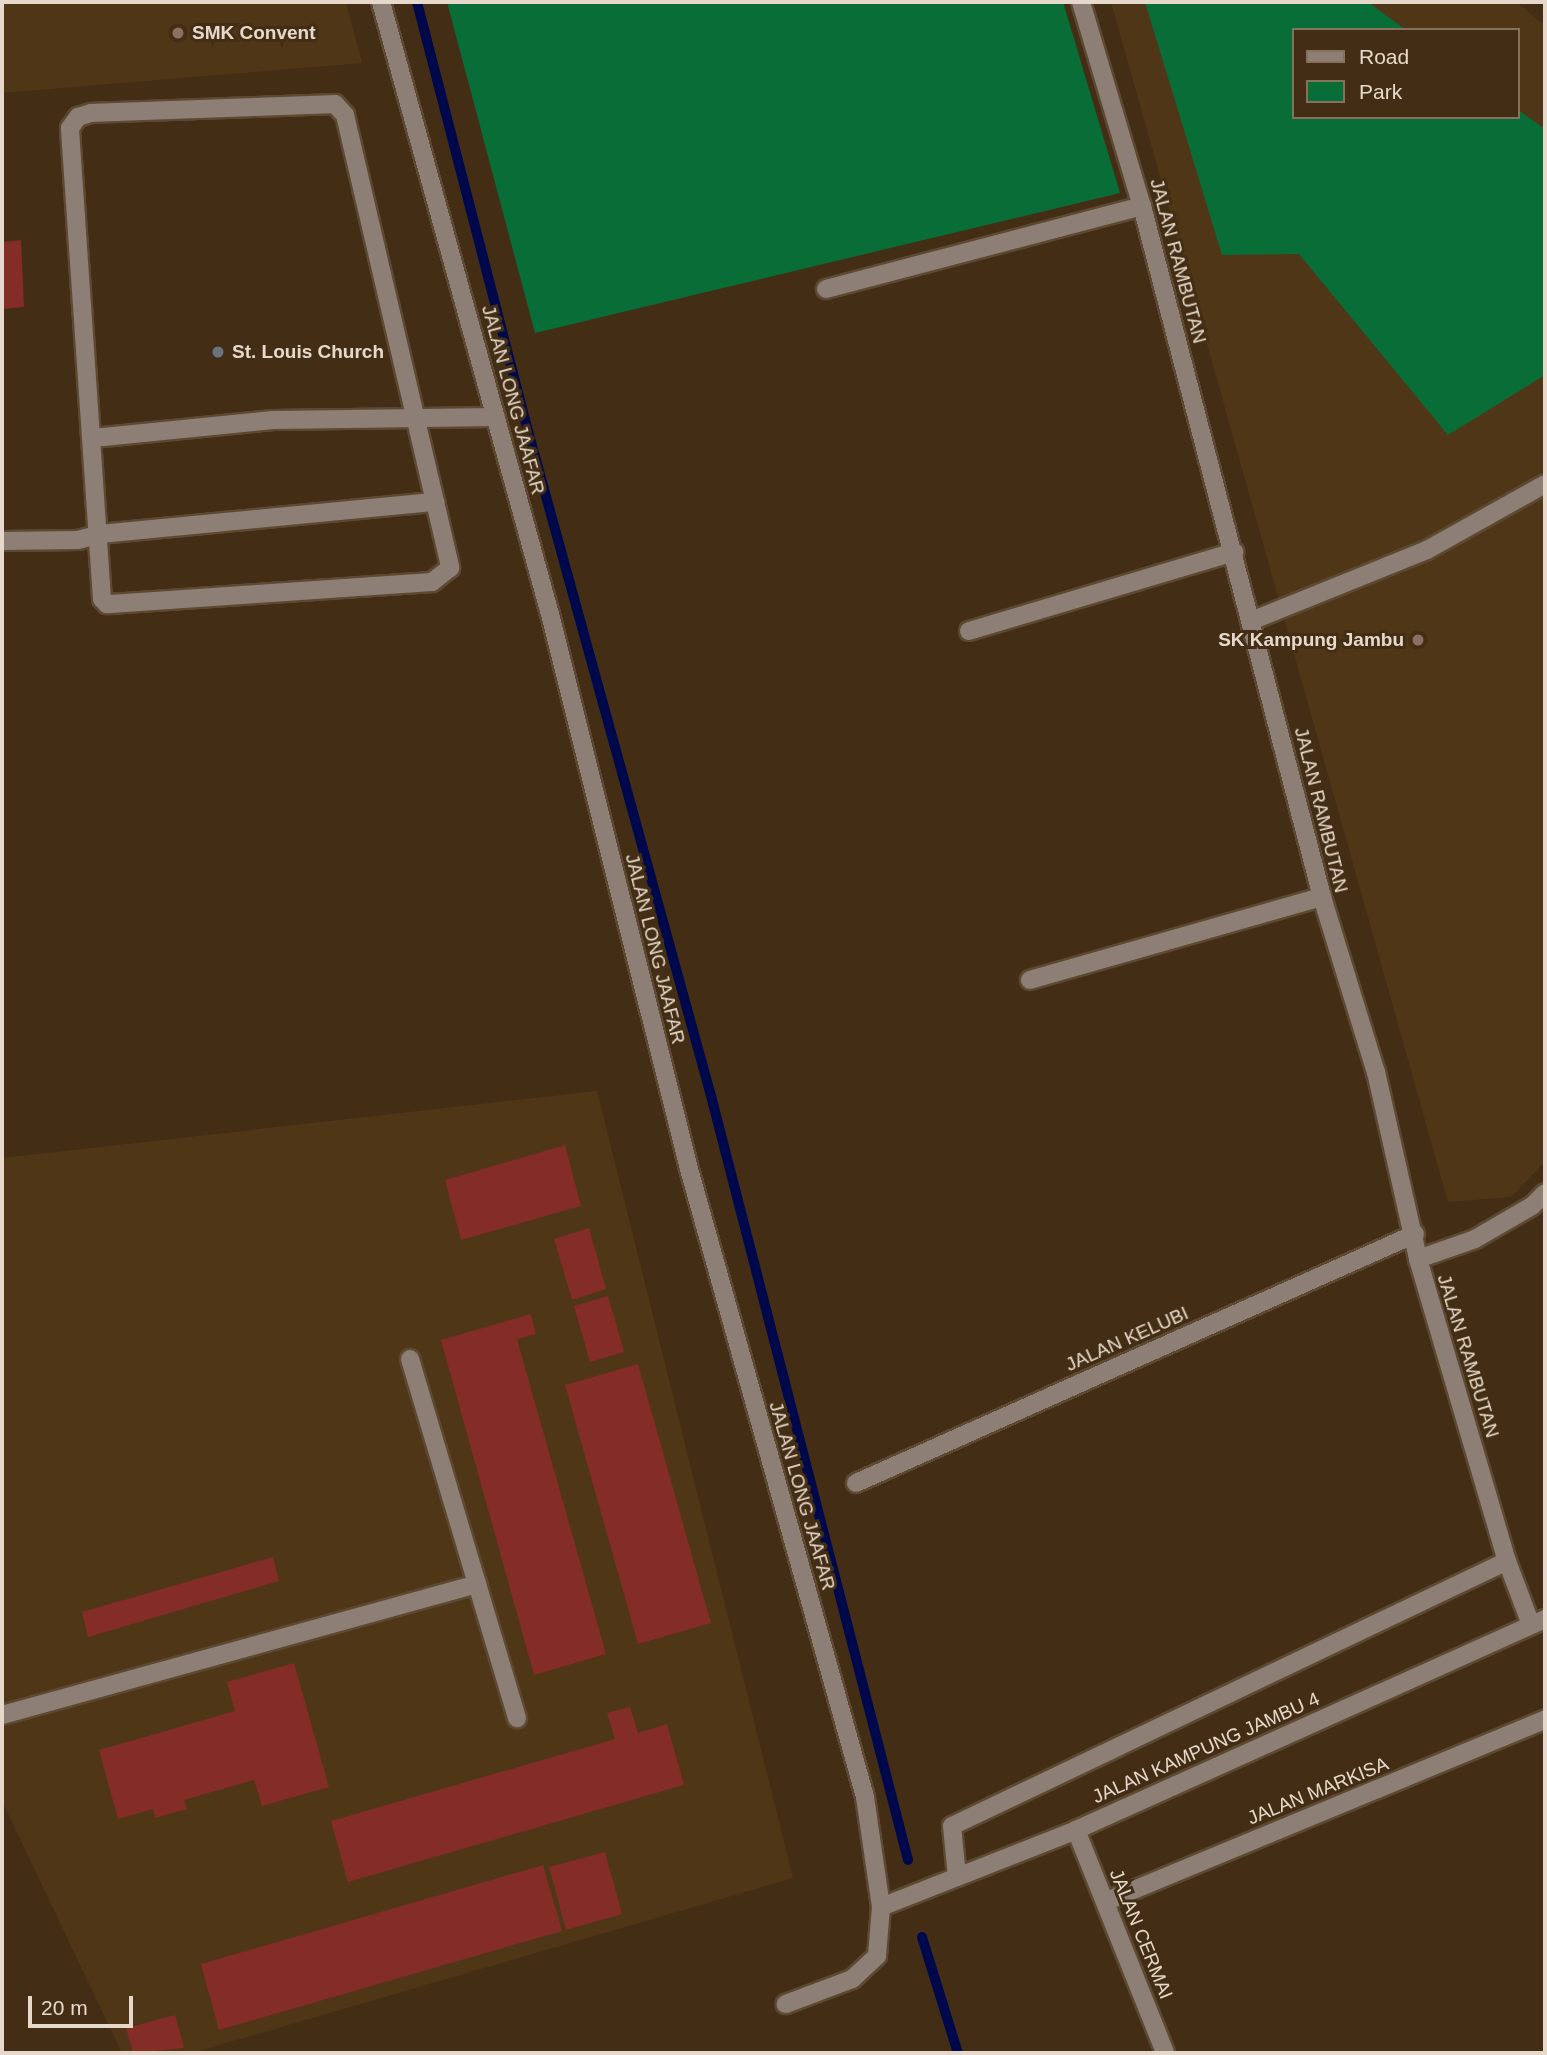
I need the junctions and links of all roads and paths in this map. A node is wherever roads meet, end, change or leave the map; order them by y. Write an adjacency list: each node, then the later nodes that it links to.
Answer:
1 (381, 2): 5 (street, JALAN LONG JAAFAR)
2 (1081, 2): 3 (street, JALAN RAMBUTAN)
3 (1142, 206): 4 (street); 12 (street, JALAN RAMBUTAN)
4 (826, 289)
5 (496, 417): 6 (street); 31 (street, JALAN LONG JAAFAR)
6 (418, 418): 7 (street); 7 (street); 9 (street)
7 (93, 438): 10 (street)
8 (1545, 484): 13 (street)
9 (435, 502): 10 (street); 10 (street)
10 (100, 534): 11 (street)
11 (2, 541)
12 (1234, 552): 13 (street, JALAN RAMBUTAN); 14 (street)
13 (1251, 621): 15 (street, JALAN RAMBUTAN)
14 (969, 631)
15 (1322, 897): 16 (street); 18 (street, JALAN RAMBUTAN)
16 (1030, 981)
17 (1545, 1193): 19 (street)
18 (1415, 1234): 19 (street, JALAN RAMBUTAN); 21 (street, JALAN KELUBI)
19 (1418, 1259): 22 (street, JALAN RAMBUTAN)
20 (410, 1359): 23 (street)
21 (856, 1483)
22 (1507, 1561): 24 (street, JALAN RAMBUTAN); 29 (street)
23 (477, 1584): 25 (street); 26 (street)
24 (1538, 1622): 28 (street, JALAN KAMPUNG JAMBU 4)
25 (2, 1715)
26 (517, 1718)
27 (1545, 1720): 30 (street, JALAN MARKISA)
28 (1076, 1830): 29 (street, JALAN KAMPUNG JAMBU 4); 30 (street, JALAN CERMAI)
29 (957, 1877): 31 (street, JALAN KAMPUNG JAMBU 4)
30 (1107, 1901): 33 (street, JALAN CERMAI)
31 (881, 1907): 32 (street, JALAN LONG JAAFAR)
32 (786, 2004)
33 (1165, 2053)

